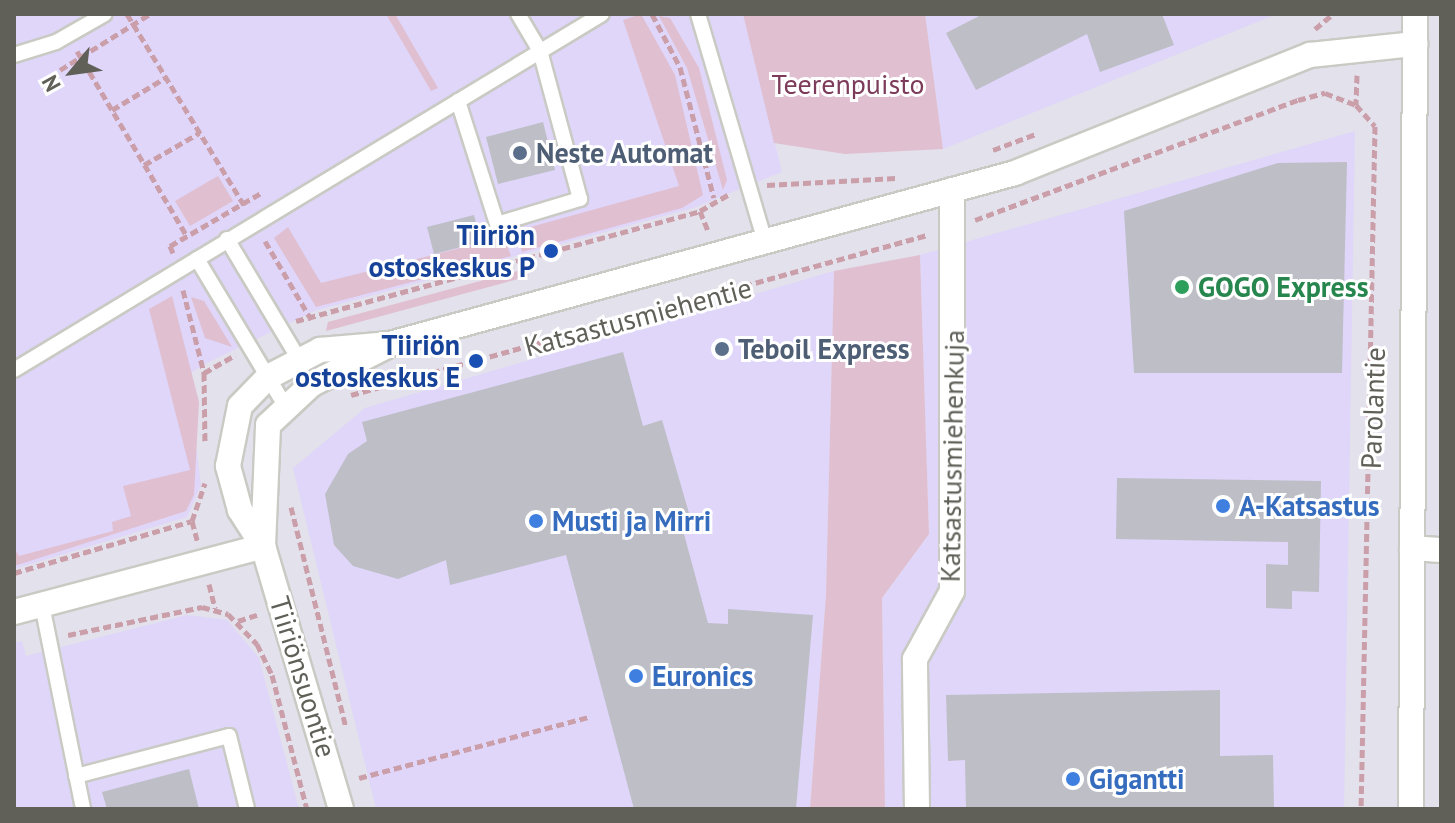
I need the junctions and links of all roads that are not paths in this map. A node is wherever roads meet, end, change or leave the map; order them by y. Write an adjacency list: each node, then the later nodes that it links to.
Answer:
1 (105, 14): 8 (lane)
2 (518, 14): 7 (lane)
3 (602, 14): 7 (lane)
4 (698, 14): 12 (lane)
5 (1415, 14): 6 (street, Parolantie)
6 (1415, 44): 10 (street, Katsastusmiehentie); 21 (street, Parolantie)
7 (540, 51): 9 (lane); 9 (lane)
8 (14, 55)
9 (458, 101): 11 (lane)
10 (952, 190): 12 (street, Katsastusmiehentie); 29 (street, Katsastusmiehenkuja)
11 (227, 239): 13 (lane); 15 (lane)
12 (765, 242): 14 (street, Katsastusmiehentie)
13 (197, 259): 16 (lane); 17 (lane)
14 (390, 344): 15 (street, Katsastusmiehentie); 18 (street, Katsastusmiehentie)
15 (310, 355): 17 (street, Katsastusmiehentie); 18 (lane)
16 (14, 370)
17 (268, 377): 19 (lane); 20 (street, Katsastusmiehentie)
18 (320, 380): 19 (street, Katsastusmiehentie)
19 (284, 404): 20 (street, Katsastusmiehentie)
20 (263, 546): 23 (street); 28 (street, Tiiriönsuontie)
21 (1412, 548): 22 (street); 30 (street, Parolantie)
22 (1441, 550)
23 (42, 605): 24 (street); 25 (lane)
24 (14, 612)
25 (76, 776): 26 (lane); 27 (lane)
26 (83, 809)
27 (247, 809)
28 (341, 809)
29 (917, 809)
30 (1411, 809)

